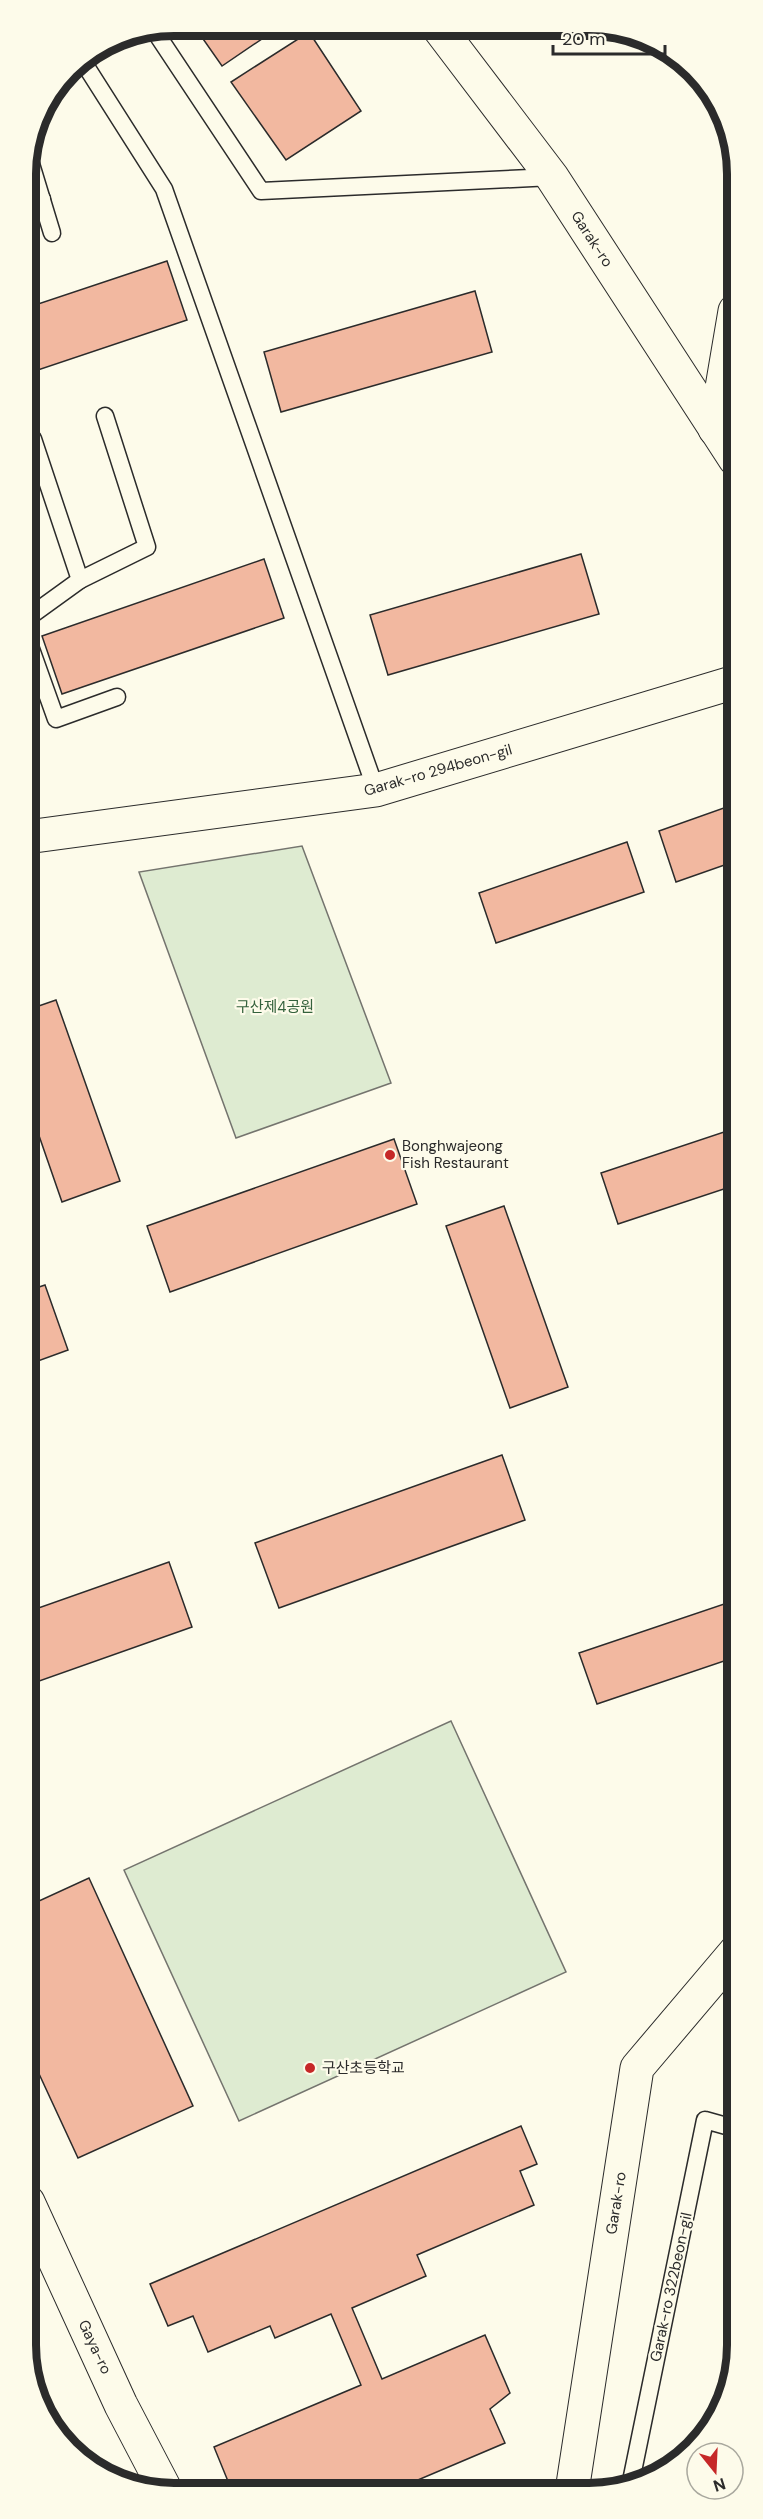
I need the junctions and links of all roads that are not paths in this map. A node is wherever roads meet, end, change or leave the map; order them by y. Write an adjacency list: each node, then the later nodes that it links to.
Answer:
1 (445, 36): 4 (street, Garak-ro)
2 (158, 37): 4 (lane)
3 (87, 68): 17 (lane)
4 (552, 177): 9 (street, Garak-ro)
5 (36, 205): 6 (lane)
6 (52, 233)
7 (727, 358): 9 (street)
8 (105, 416): 12 (lane)
9 (715, 429): 10 (street, Garak-ro)
10 (727, 447)
11 (36, 448): 12 (lane)
12 (80, 579): 13 (lane)
13 (36, 612)
14 (36, 663): 16 (lane)
15 (727, 684): 17 (street, Garak-ro 294beon-gil)
16 (117, 697)
17 (376, 790): 18 (street, Garak-ro 294beon-gil)
18 (36, 836)
19 (727, 1962): 24 (street, Garak-ro)
20 (727, 2126): 22 (lane, Garak-ro 322beon-gil)
21 (36, 2219): 23 (street, Gaya-ro)
22 (632, 2476)
23 (161, 2482)
24 (573, 2483)

